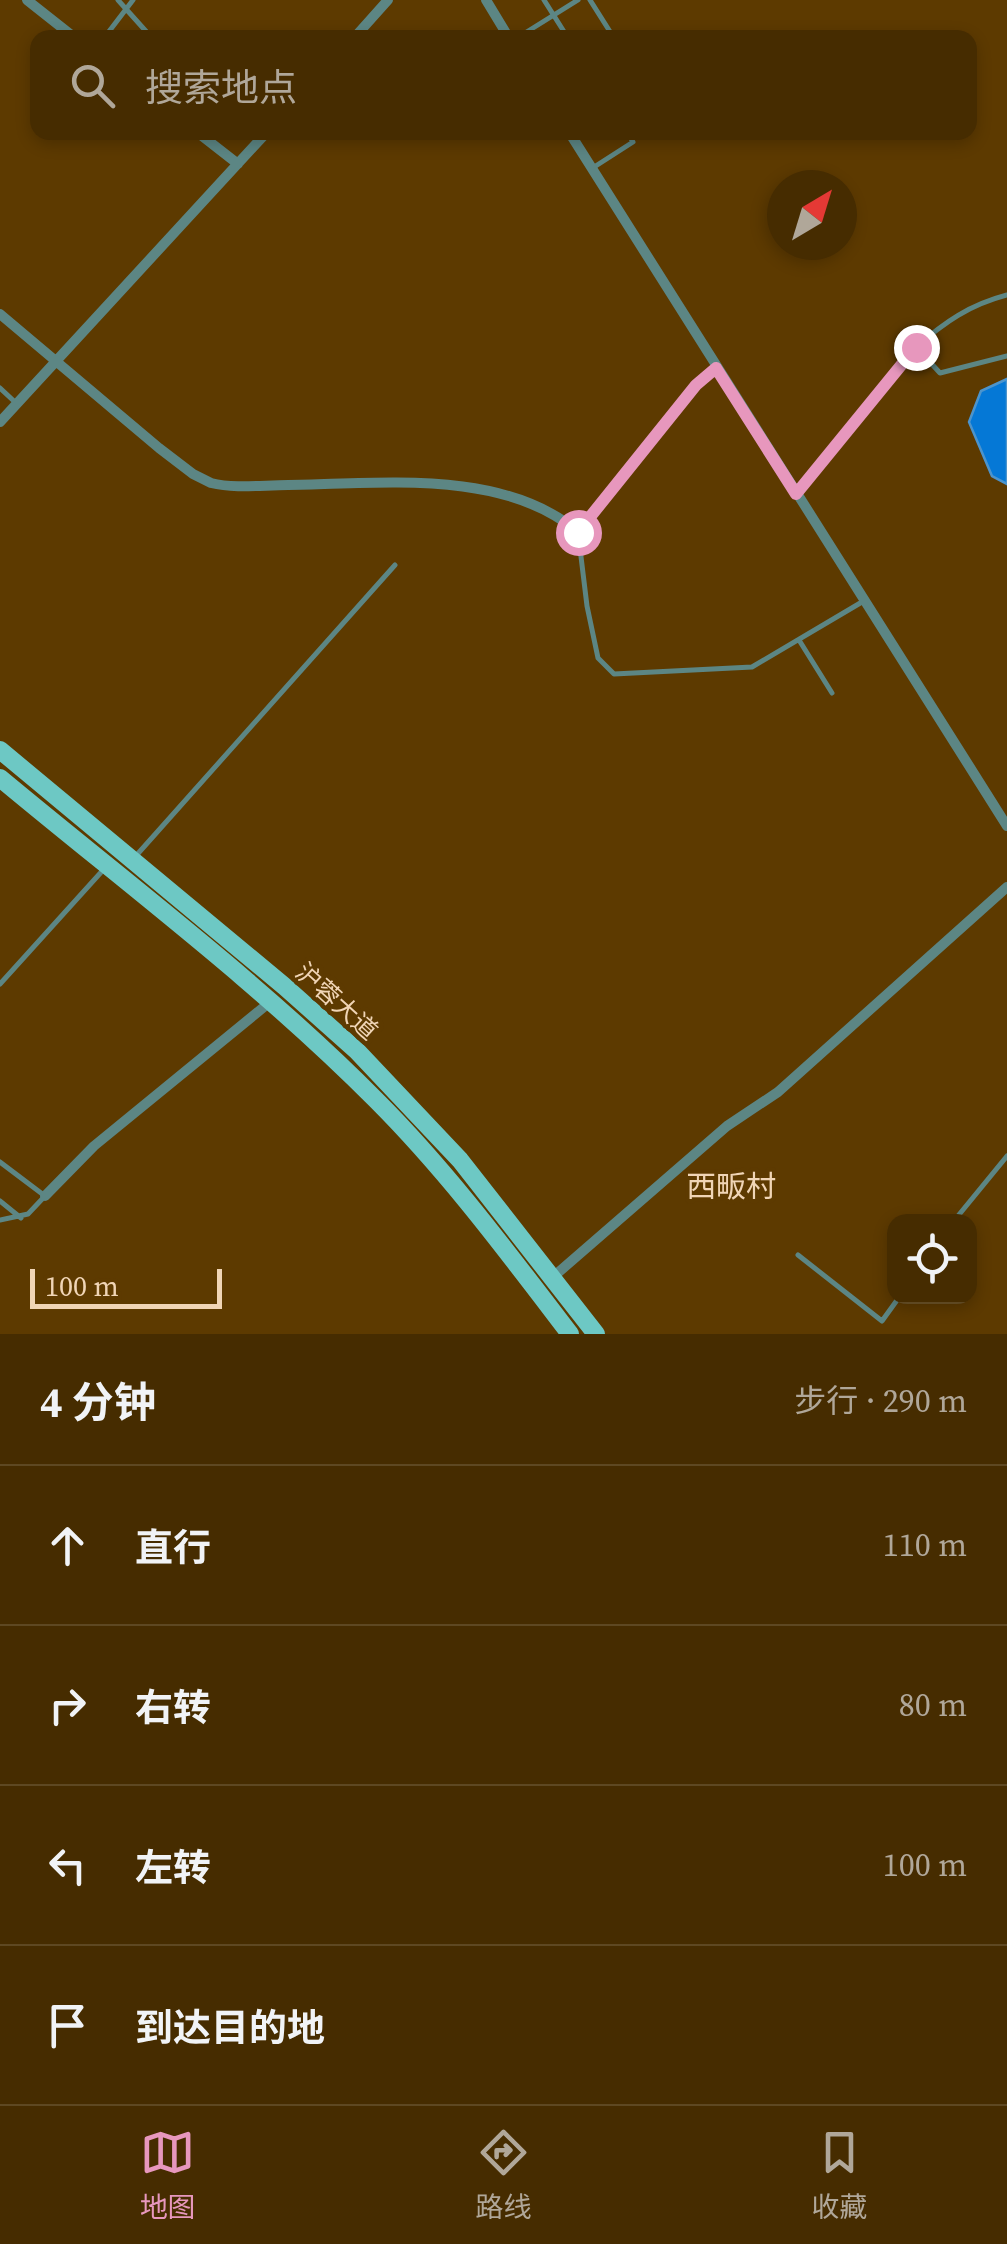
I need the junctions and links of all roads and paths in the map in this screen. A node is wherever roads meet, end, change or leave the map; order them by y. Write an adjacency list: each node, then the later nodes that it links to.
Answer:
1 (27, 0): 11 (street)
2 (118, 0): 9 (lane)
3 (132, 0): 9 (lane)
4 (388, 0): 14 (street)
5 (486, 0): 15 (street)
6 (544, 0): 10 (lane)
7 (578, 0): 10 (lane)
8 (590, 0): 18 (lane)
9 (126, 8): 12 (lane); 13 (lane)
10 (554, 15): 16 (lane); 17 (lane)
11 (66, 30)
12 (110, 30)
13 (145, 30)
14 (361, 30)
15 (504, 30)
16 (530, 30)
17 (563, 30)
18 (609, 30)
19 (207, 140): 23 (street)
20 (259, 140): 23 (street)
21 (574, 140): 24 (street)
22 (632, 140): 24 (lane)
23 (238, 164): 29 (street)
24 (591, 168): 30 (street)
25 (1007, 295): 27 (lane)
26 (0, 314): 29 (street)
27 (916, 347): 28 (lane); 34 (lane)
28 (1007, 356)
29 (55, 362): 32 (street); 35 (street)
30 (716, 368): 34 (street); 35 (street)
31 (0, 388): 32 (lane)
32 (17, 403): 33 (street)
33 (0, 422)
34 (796, 494): 37 (street)
35 (578, 532): 38 (lane)
36 (395, 564): 43 (lane)
37 (864, 601): 38 (lane); 42 (street)
38 (799, 640): 39 (lane)
39 (832, 693)
40 (0, 750): 43 (main road, 沪蓉大道)
41 (0, 778): 44 (main road, 沪蓉大道)
42 (1007, 826)
43 (132, 860): 56 (main road, 沪蓉大道)
44 (106, 866): 46 (lane); 47 (main road, 沪蓉大道)
45 (1007, 887): 56 (street)
46 (0, 984)
47 (270, 1002): 50 (street); 58 (main road, 沪蓉大道)
48 (1007, 1156): 52 (lane)
49 (0, 1162): 50 (lane)
50 (44, 1196): 53 (lane)
51 (0, 1201): 53 (lane)
52 (960, 1214)
53 (22, 1218): 54 (lane)
54 (0, 1220)
55 (798, 1254): 57 (lane)
56 (552, 1276): 59 (main road, 沪蓉大道)
57 (894, 1304)
58 (570, 1334)
59 (596, 1334)

